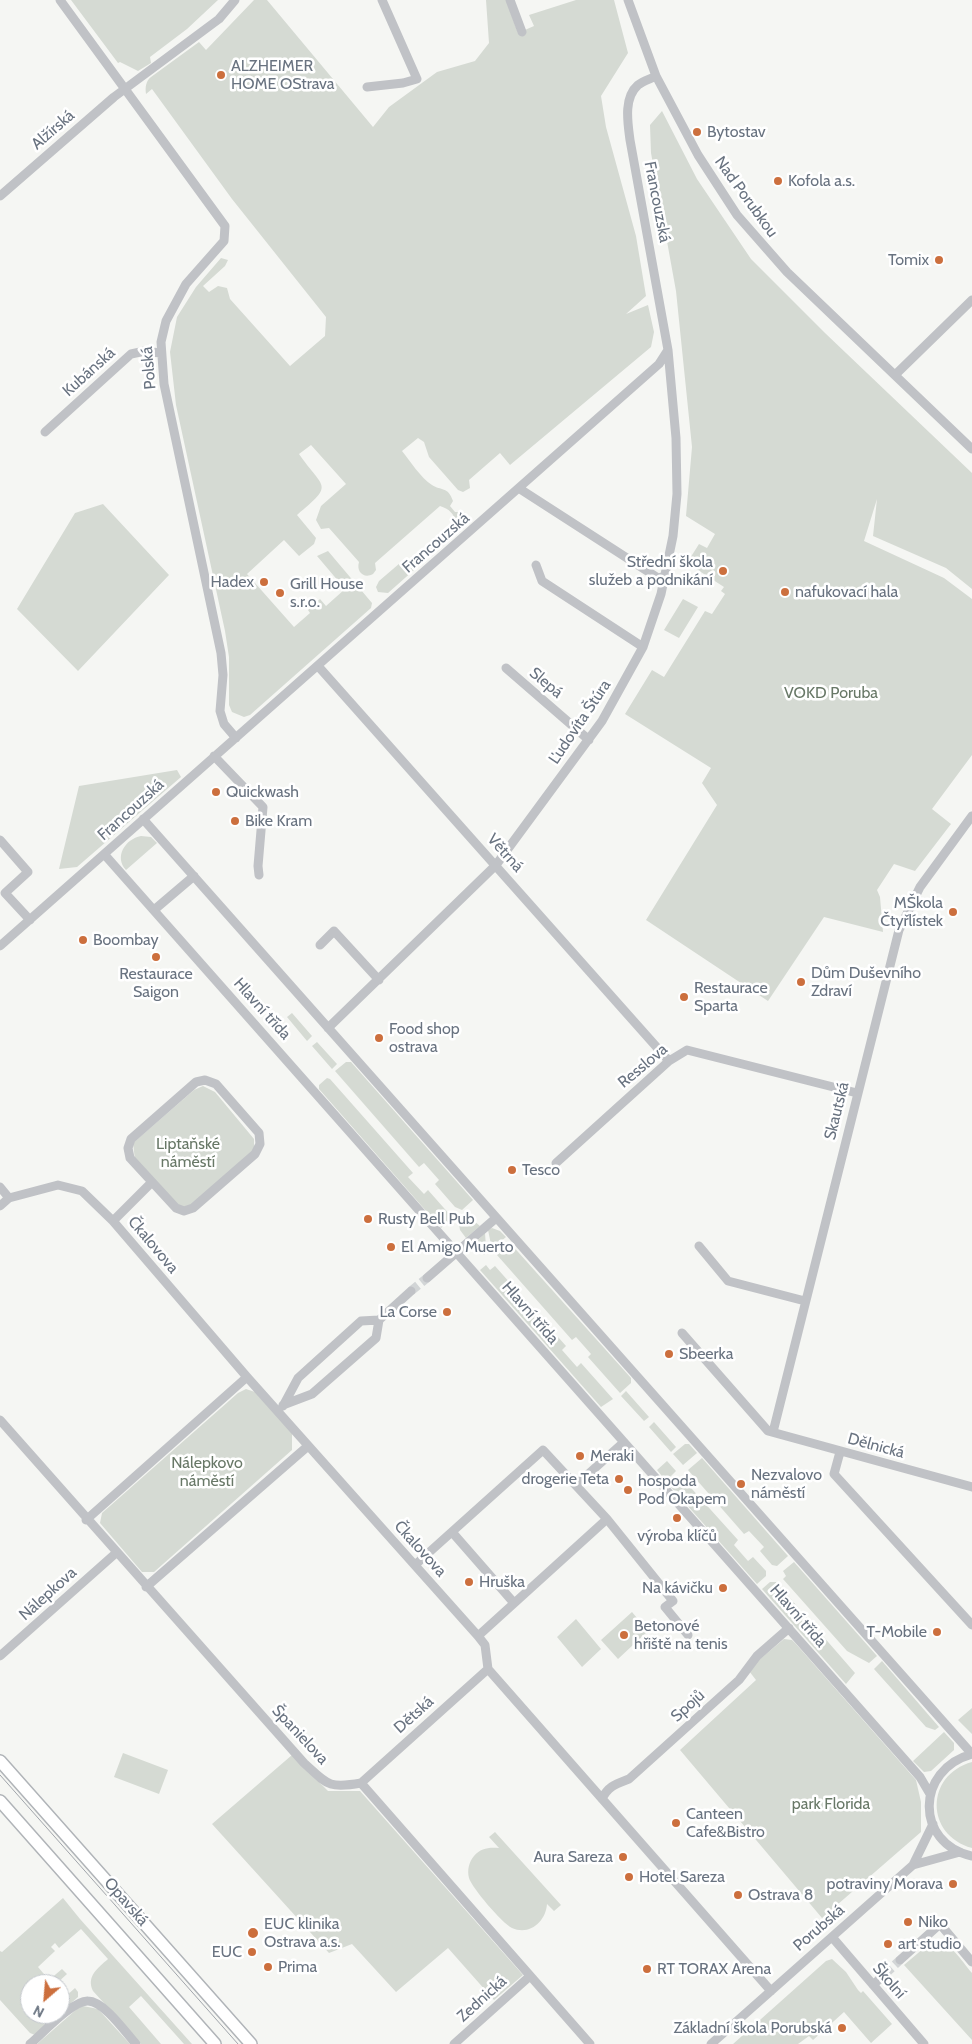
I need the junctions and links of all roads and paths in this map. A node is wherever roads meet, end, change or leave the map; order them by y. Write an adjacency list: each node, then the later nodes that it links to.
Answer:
1 (60, 0): 8 (street, Polská)
2 (235, 0): 8 (street, Alžírská)
3 (382, 0): 9 (street)
4 (510, 0): 6 (street)
5 (628, 0): 7 (street, Nad Porubkou)
6 (522, 32)
7 (656, 76): 12 (street, Francouzská); 14 (street, Nad Porubkou)
8 (126, 88): 10 (street, Alžírská); 13 (street, Polská)
9 (367, 88)
10 (0, 196)
11 (972, 300): 14 (street)
12 (668, 350): 17 (street, Francouzská); 19 (street, Ľudovíta Štúra)
13 (160, 352): 15 (street, Kubánská); 23 (street, Polská)
14 (895, 374): 16 (street, Nad Porubkou)
15 (45, 432)
16 (972, 449)
17 (520, 489): 19 (street); 21 (street, Francouzská)
18 (536, 565): 20 (street)
19 (665, 576): 20 (street, Ľudovíta Štúra)
20 (643, 648): 24 (street, Ľudovíta Štúra)
21 (318, 666): 23 (street, Francouzská); 30 (street, Větrná)
22 (506, 668): 24 (street, Slepá)
23 (236, 738): 25 (street, Francouzská)
24 (589, 740): 30 (street, Ľudovíta Štúra)
25 (214, 756): 27 (street, Francouzská); 32 (street)
26 (972, 816): 41 (street, Skautská)
27 (143, 819): 29 (street, Francouzská); 31 (street)
28 (0, 840): 33 (street)
29 (104, 854): 34 (street, Hlavní třída); 35 (street, Francouzská)
30 (496, 865): 38 (street, Ľudovíta Štúra); 40 (street, Větrná)
31 (194, 876): 34 (street); 39 (street)
32 (259, 876)
33 (3, 896): 35 (street)
34 (154, 910): 50 (street, Hlavní třída)
35 (30, 920): 37 (street, Francouzská)
36 (320, 945): 38 (street)
37 (0, 946)
38 (379, 980): 39 (street, Ľudovíta Štúra)
39 (328, 1028): 47 (street)
40 (669, 1061): 41 (street, Resslova); 42 (street, Resslova)
41 (857, 1093): 53 (street, Skautská)
42 (556, 1163)
43 (152, 1182): 43 (street); 48 (street)
44 (0, 1187): 45 (street)
45 (9, 1198): 46 (street); 48 (street, Čkalovova)
46 (0, 1206)
47 (496, 1218): 50 (street); 78 (street)
48 (113, 1220): 56 (street, Čkalovova)
49 (699, 1246): 53 (street)
50 (456, 1252): 51 (street); 60 (street, Hlavní třída)
51 (426, 1278)
52 (411, 1291): 54 (street)
53 (805, 1300): 59 (street, Skautská)
54 (379, 1320): 57 (street); 57 (street)
55 (682, 1333): 59 (street)
56 (247, 1377): 57 (street, Čkalovova); 65 (street)
57 (280, 1408): 61 (street, Čkalovova)
58 (0, 1420): 65 (street, Španielova)
59 (773, 1432): 62 (street, Dělnická)
60 (624, 1442): 63 (street); 73 (street, Hlavní třída)
61 (308, 1446): 69 (street, Čkalovova); 70 (street)
62 (840, 1452): 64 (street, Dělnická); 72 (street)
63 (576, 1485): 66 (street); 67 (street)
64 (972, 1487)
65 (86, 1520): 68 (street, Španielova)
66 (607, 1520): 71 (street); 74 (street)
67 (452, 1532): 69 (street); 71 (street)
68 (116, 1553): 70 (street, Španielova); 76 (street, Nálepkova)
69 (415, 1565): 75 (street, Čkalovova)
70 (146, 1587): 80 (street, Španielova)
71 (514, 1603): 75 (street)
72 (972, 1624)
73 (789, 1628): 81 (street, Hlavní třída); 82 (street, Spojů)
74 (688, 1635)
75 (478, 1636): 77 (street, Čkalovova)
76 (0, 1656)
77 (488, 1669): 80 (street, Dětská); 82 (street)
78 (972, 1754): 81 (street)
79 (0, 1761): 98 (main road, Opavská)
80 (361, 1783): 92 (street)
81 (930, 1794): 84 (street)
82 (602, 1799): 94 (street)
83 (0, 1801): 97 (main road, Opavská)
84 (933, 1824): 85 (street); 87 (street, Porubská)
85 (960, 1852): 86 (street); 87 (street)
86 (972, 1856)
87 (913, 1865): 88 (street, Porubská)
88 (832, 1937): 93 (street, Školní); 94 (street, Porubská)
89 (900, 1960): 90 (street)
90 (972, 1962)
91 (885, 1974): 93 (street)
92 (530, 1976): 99 (street, Zednická); 100 (street)
93 (873, 1984): 102 (street, Školní)
94 (771, 1990): 101 (street, Porubská)
95 (30, 2044): 96 (street)
96 (136, 2044)
97 (215, 2044)
98 (251, 2044)
99 (454, 2044)
100 (590, 2044)
101 (711, 2044)
102 (924, 2044)

